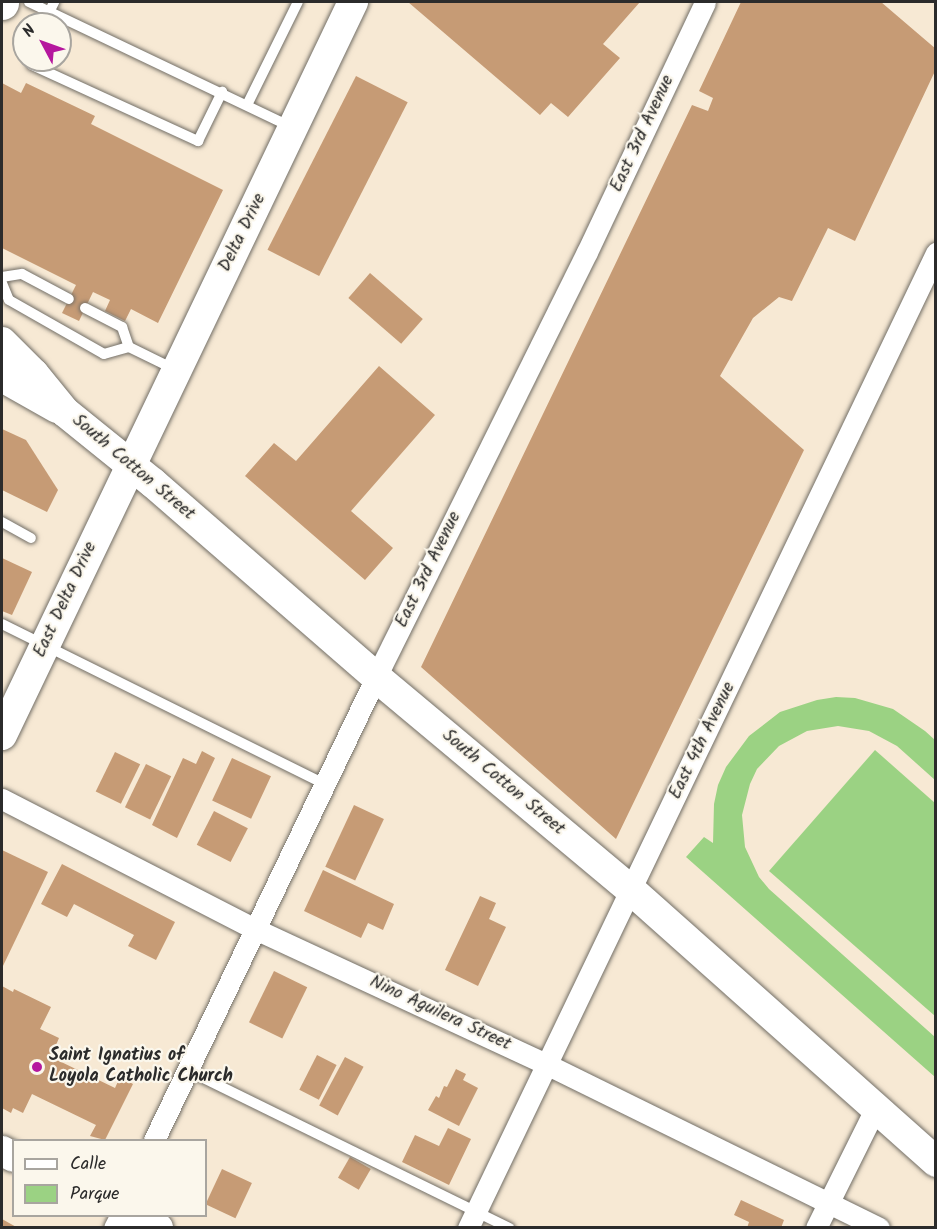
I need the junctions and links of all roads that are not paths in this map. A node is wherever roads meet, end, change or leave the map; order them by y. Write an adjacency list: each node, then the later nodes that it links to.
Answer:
1 (29, 2): 5 (lane)
2 (298, 2): 8 (lane)
3 (353, 2): 9 (street, Delta Drive)
4 (705, 2): 25 (street, East 3rd Avenue)
5 (51, 6): 7 (lane)
6 (47, 72): 7 (lane)
7 (222, 93): 8 (lane)
8 (247, 105): 9 (lane)
9 (294, 128): 17 (street, Delta Drive)
10 (936, 253): 29 (street, East 4th Avenue)
11 (2, 277): 13 (lane)
12 (2, 283): 16 (lane)
13 (69, 299)
14 (85, 308): 16 (lane)
15 (2, 342): 19 (street, South Cotton Street)
16 (129, 347): 17 (lane)
17 (176, 370): 20 (street, Delta Drive)
18 (2, 377): 19 (street, South Cotton Street)
19 (65, 412): 20 (street, South Cotton Street)
20 (130, 465): 24 (street, East Delta Drive); 25 (street, South Cotton Street)
21 (2, 522): 22 (lane)
22 (31, 538)
23 (2, 624): 24 (lane)
24 (44, 646): 26 (street, East Delta Drive); 27 (lane)
25 (376, 676): 27 (street, East 3rd Avenue); 29 (street, South Cotton Street)
26 (2, 735)
27 (324, 784): 30 (street, East 3rd Avenue)
28 (2, 799): 30 (street, Nino Aguilera Street)
29 (631, 890): 31 (street, East 4th Avenue); 33 (street, South Cotton Street)
30 (255, 929): 31 (street, Nino Aguilera Street); 32 (street, East 3rd Avenue)
31 (546, 1064): 36 (street, Nino Aguilera Street); 38 (street, East 4th Avenue)
32 (187, 1070): 34 (street, East 3rd Avenue); 38 (lane)
33 (875, 1109): 35 (street, South Cotton Street); 36 (street)
34 (154, 1139)
35 (936, 1161)
36 (828, 1204): 41 (street); 42 (street, Nino Aguilera Street)
37 (137, 1217): 39 (street)
38 (472, 1219): 40 (lane)
39 (158, 1227)
40 (509, 1227)
41 (816, 1227)
42 (879, 1227)

